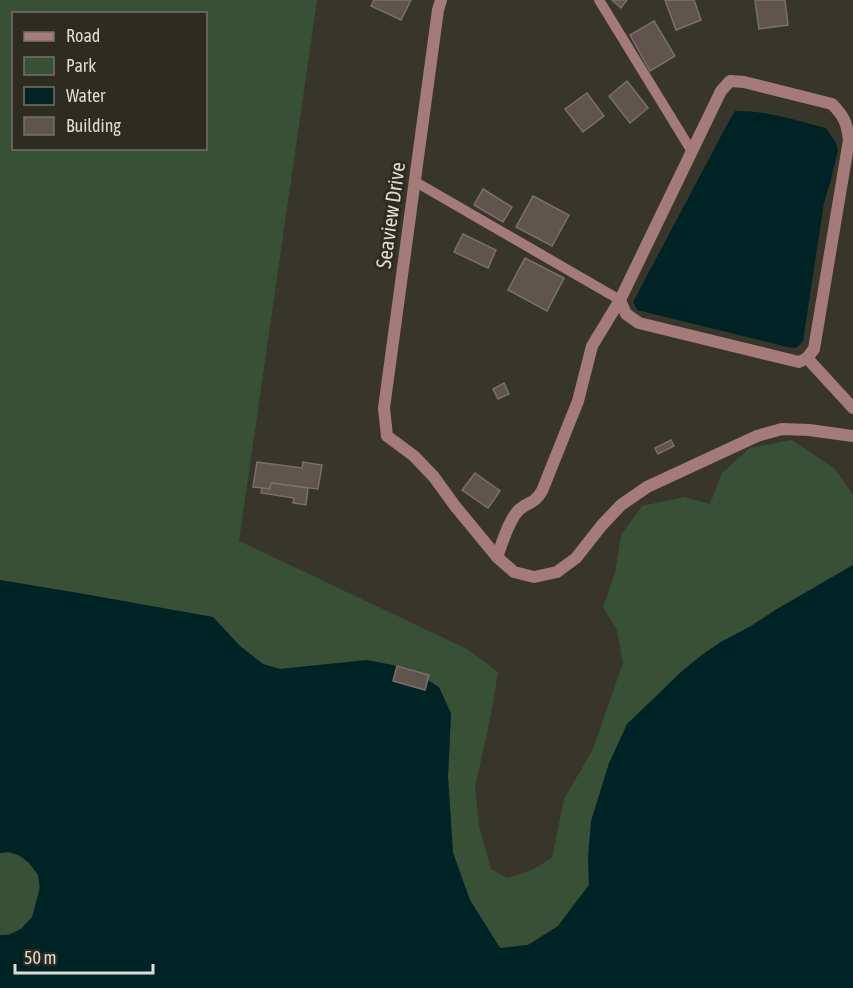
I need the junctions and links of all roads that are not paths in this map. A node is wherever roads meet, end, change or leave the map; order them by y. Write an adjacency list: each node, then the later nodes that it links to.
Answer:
1 (441, 0): 5 (street, Seaview Drive)
2 (600, 0): 4 (lane)
3 (850, 124): 4 (street); 7 (street)
4 (691, 150): 6 (street)
5 (414, 181): 6 (lane); 10 (street, Seaview Drive)
6 (620, 300): 7 (street); 10 (street)
7 (807, 358): 8 (street)
8 (853, 408)
9 (853, 436): 10 (street)
10 (497, 557)

